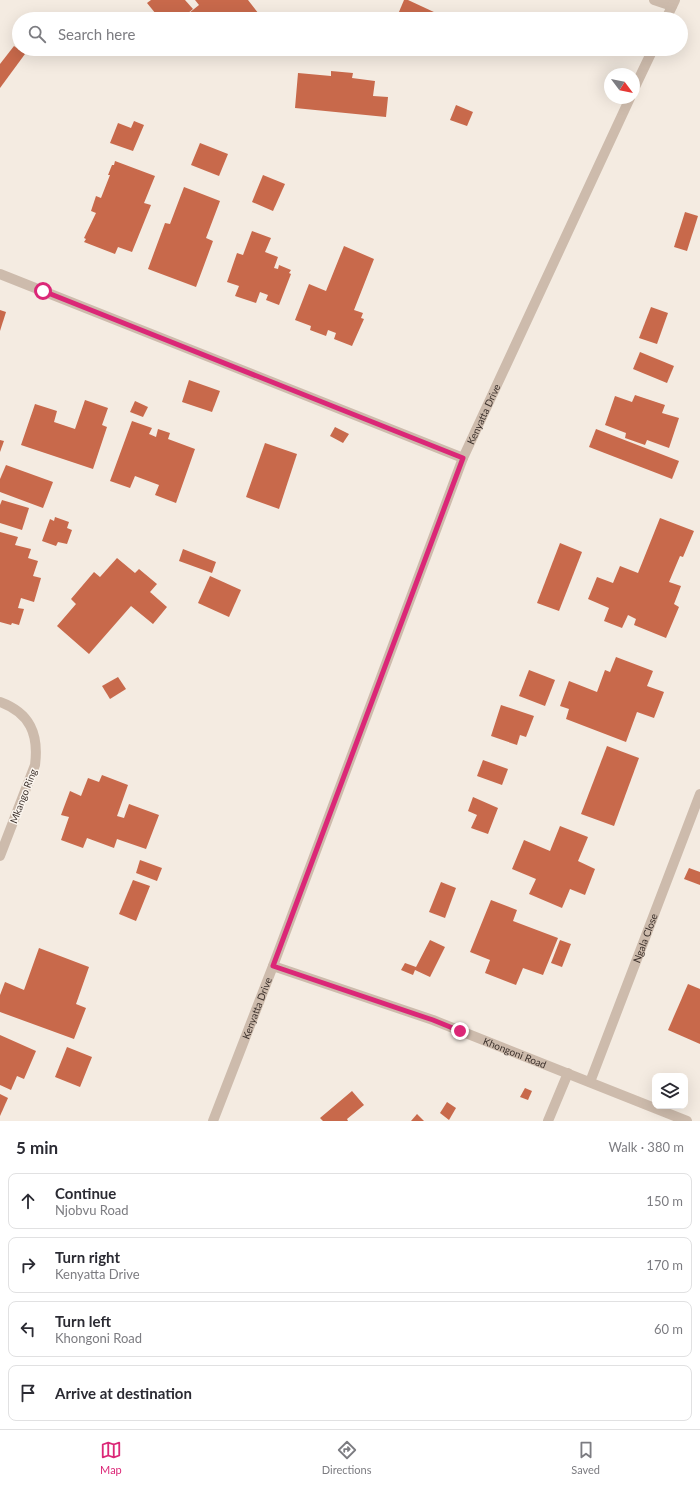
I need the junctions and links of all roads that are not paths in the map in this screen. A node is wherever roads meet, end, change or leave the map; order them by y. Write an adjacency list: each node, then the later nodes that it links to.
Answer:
1 (654, 0): 2 (street)
2 (674, 3): 3 (street)
3 (670, 12)
4 (649, 56): 5 (street)
5 (640, 76)
6 (627, 104): 8 (street, Kenyatta Drive)
7 (0, 274): 8 (street)
8 (463, 458): 12 (street, Kenyatta Drive)
9 (0, 702): 11 (street, Mkango Ring)
10 (700, 794): 14 (street, Ngala Close)
11 (0, 856)
12 (273, 966): 13 (street, Khongoni Road); 15 (street, Kenyatta Drive)
13 (568, 1073): 14 (street, Khongoni Road); 16 (street)
14 (590, 1082): 17 (street, Khongoni Road)
15 (213, 1121)
16 (548, 1121)
17 (687, 1121)

